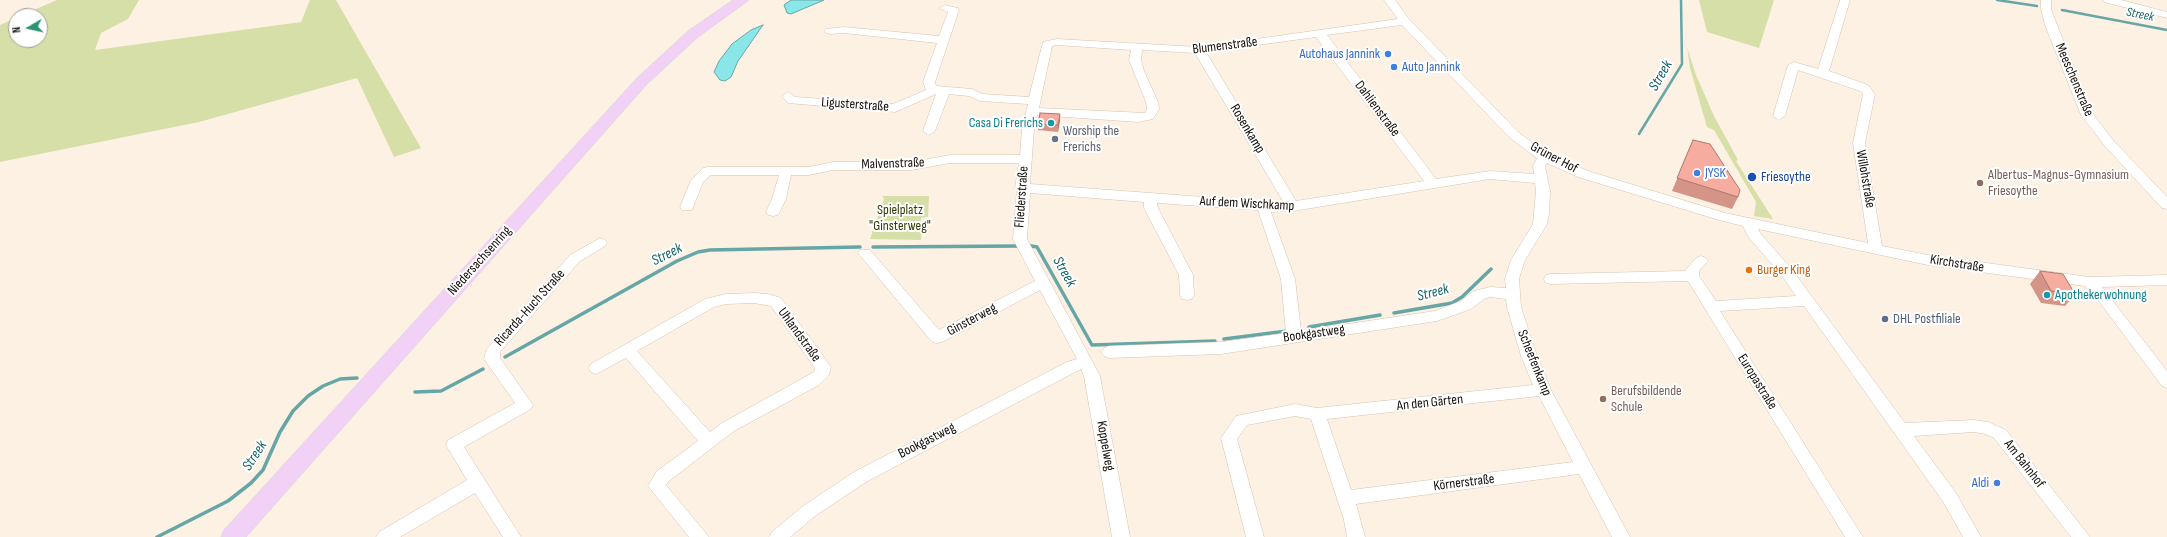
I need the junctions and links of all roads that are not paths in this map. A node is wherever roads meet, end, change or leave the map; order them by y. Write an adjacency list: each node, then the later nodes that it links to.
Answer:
1 (742, 0): 63 (main road, Niedersachsenring)
2 (1389, 0): 8 (street, Grüner Hof)
3 (1845, 0): 15 (street)
4 (2046, 0): 29 (street, Meeschenstraße)
5 (2108, 0): 7 (street)
6 (944, 8): 11 (street)
7 (2167, 15)
8 (1405, 21): 10 (street, Blumenstraße); 21 (street, Grüner Hof)
9 (830, 31): 11 (street)
10 (1320, 34): 14 (street, Blumenstraße); 26 (street, Dahlienstraße)
11 (944, 40): 16 (street)
12 (1046, 46): 13 (street, Blumenstraße); 18 (street, Fliederstraße)
13 (1137, 48): 14 (street, Blumenstraße); 18 (street, Ligusterstraße)
14 (1199, 50): 32 (street, Rosenkamp)
15 (1825, 75): 19 (street); 37 (street, Willohstraße)
16 (939, 91): 17 (street, Ligusterstraße); 18 (street, Ligusterstraße); 20 (street)
17 (788, 96)
18 (1033, 106): 22 (street, Fliederstraße)
19 (1779, 116)
20 (929, 131)
21 (1544, 157): 23 (street, Grüner Hof); 25 (street, Scheefenkamp)
22 (1024, 159): 24 (street, Malvenstraße); 27 (street, Fliederstraße)
23 (1558, 164): 25 (street); 34 (street, Grüner Hof)
24 (786, 171): 30 (street, Malvenstraße); 33 (street)
25 (1541, 179): 26 (street, Auf dem Wischkamp); 46 (street, Scheefenkamp)
26 (1433, 185): 32 (street, Auf dem Wischkamp)
27 (1022, 188): 28 (street, Auf dem Wischkamp); 45 (street, Fliederstraße)
28 (1150, 198): 31 (street, Auf dem Wischkamp); 47 (street)
29 (2167, 205)
30 (687, 207)
31 (1264, 207): 32 (street, Auf dem Wischkamp); 50 (street)
32 (1293, 208)
33 (773, 212)
34 (1749, 223): 35 (street, Kirchstraße); 40 (street)
35 (1770, 228): 37 (street, Kirchstraße); 40 (street)
36 (600, 243): 61 (street, Ricarda-Huch Straße)
37 (1876, 249): 44 (street, Kirchstraße)
38 (865, 253): 45 (street, Ginsterweg)
39 (1701, 261): 41 (street)
40 (1785, 270): 48 (street)
41 (1692, 276): 42 (street); 49 (street, Europastraße)
42 (1551, 280)
43 (2167, 280): 44 (street, Kirchstraße)
44 (2089, 282): 55 (street)
45 (1043, 283): 53 (street, Fliederstraße)
46 (1512, 294): 50 (street, Bookgastweg); 56 (street, Scheefenkamp)
47 (1187, 295)
48 (1806, 301): 49 (street); 58 (street)
49 (1712, 306): 72 (street, Europastraße)
50 (1294, 337): 52 (street, Bookgastweg)
51 (628, 351): 54 (street, Uhlandstraße); 59 (street); 59 (street, Uhlandstraße)
52 (1109, 352)
53 (1085, 359): 67 (street, Bookgastweg); 68 (street, Koppelweg)
54 (596, 368)
55 (2167, 382)
56 (1543, 390): 57 (street, An den Gärten); 60 (street, Scheefenkamp)
57 (1317, 414): 62 (street); 69 (street, An den Gärten)
58 (1900, 430): 73 (street); 74 (street, Am Bahnhof)
59 (709, 442): 66 (street, Uhlandstraße)
60 (1583, 467): 62 (street, Körnerstraße); 71 (street, Scheefenkamp)
61 (477, 483): 64 (street); 65 (street, Ricarda-Huch Straße)
62 (1345, 498): 70 (street)
63 (232, 537)
64 (385, 537)
65 (512, 537)
66 (700, 537)
67 (778, 537)
68 (1121, 537)
69 (1256, 537)
70 (1356, 537)
71 (1621, 537)
72 (1854, 537)
73 (1972, 537)
74 (2081, 537)

